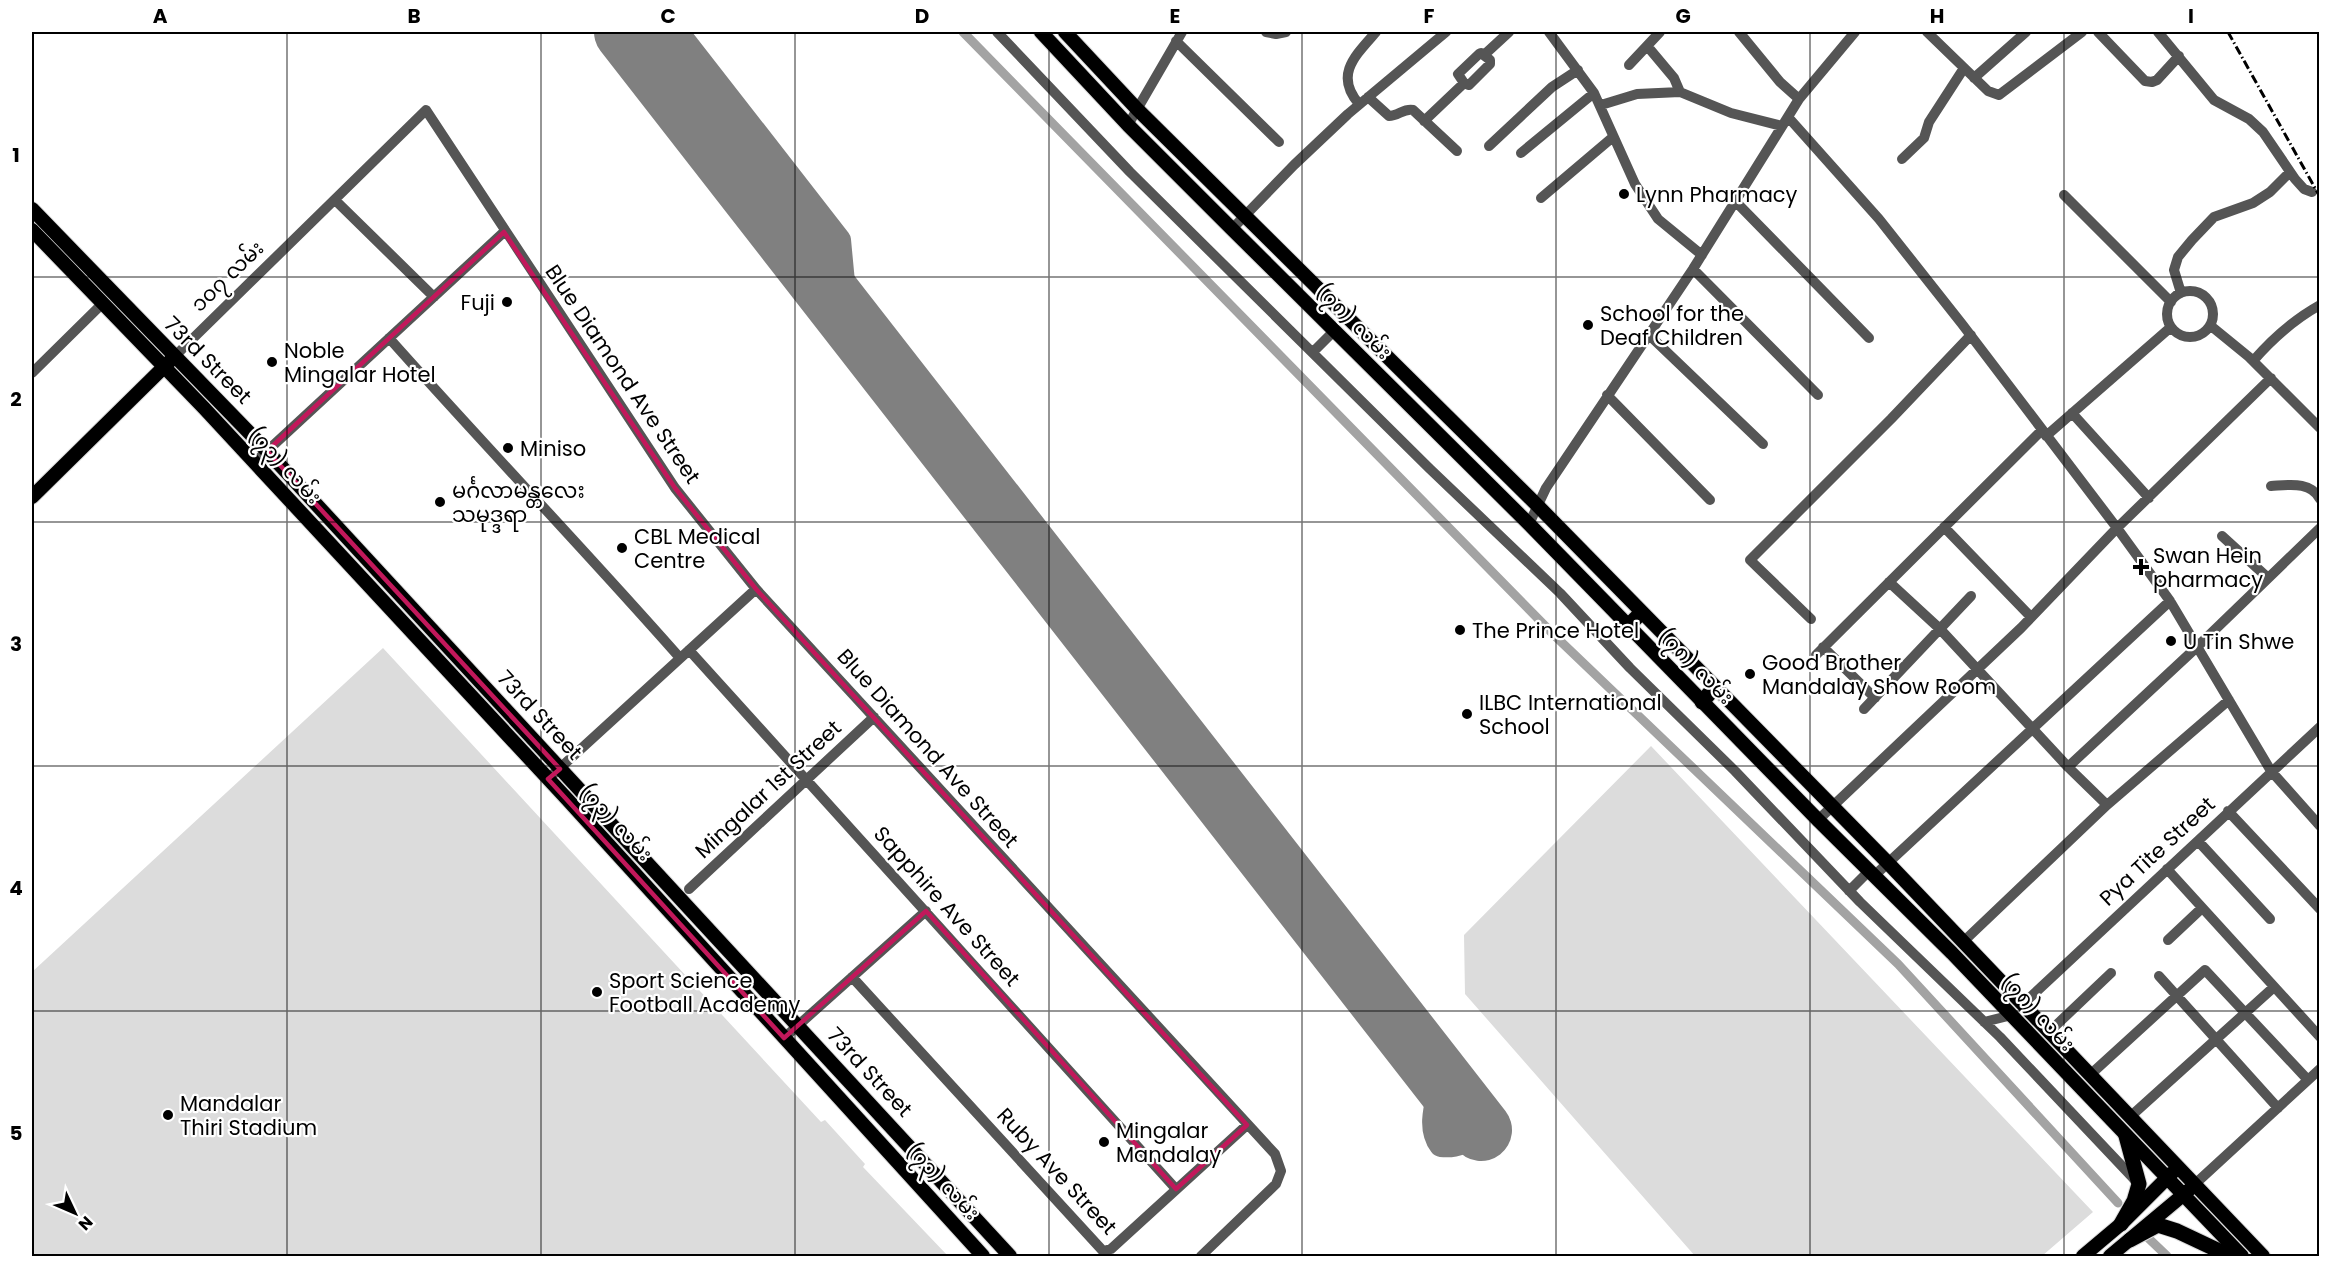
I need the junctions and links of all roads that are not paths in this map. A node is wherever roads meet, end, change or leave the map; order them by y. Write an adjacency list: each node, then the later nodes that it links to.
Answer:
1 (997, 32): 66 (street)
2 (1041, 32): 34 (main road, (၇၈) လမ်း)
3 (1065, 32): 30 (main road, (၇၈) လမ်း)
4 (1266, 32): 5 (street)
5 (1286, 32)
6 (1376, 32): 28 (street)
7 (1446, 32): 28 (street)
8 (1509, 32): 32 (street)
9 (1549, 32): 23 (street)
10 (1660, 32): 19 (street)
11 (1739, 32): 27 (street)
12 (1855, 32): 27 (street)
13 (1926, 32): 22 (street)
14 (2026, 32): 24 (street)
15 (2082, 32): 24 (street)
16 (2098, 32): 20 (street)
17 (2158, 32): 20 (street)
18 (1179, 36): 30 (street); 36 (street)
19 (1648, 46): 21 (street); 25 (street)
20 (2180, 56): 41 (street)
21 (1629, 65)
22 (1964, 68): 24 (street); 40 (street)
23 (1578, 70): 26 (street); 37 (street)
24 (1974, 78)
25 (1680, 92): 29 (street); 33 (street)
26 (1594, 93): 29 (street); 39 (street)
27 (1799, 99): 33 (street)
28 (1364, 100): 32 (street); 48 (street)
29 (1601, 105): 35 (street)
30 (1137, 109): 34 (street); 48 (main road, (၇၈) လမ်း)
31 (426, 111): 45 (street, ၁၀၇ လမ်း); 51 (street, Blue Diamond Ave Street)
32 (1424, 121): 38 (street)
33 (1785, 122): 46 (street); 63 (street)
34 (1128, 125): 49 (main road, (၇၈) လမ်း)
35 (1613, 137): 44 (street); 52 (street)
36 (1279, 142)
37 (1489, 146)
38 (1457, 152)
39 (1521, 153)
40 (1902, 159)
41 (2290, 172): 42 (street); 54 (street)
42 (2312, 192)
43 (2064, 195): 56 (street)
44 (1541, 198)
45 (335, 200): 55 (street); 67 (street, ၁၀၇ လမ်း)
46 (1736, 202): 52 (street); 65 (street)
47 (32, 209): 67 (main road, 73rd Street)
48 (1246, 216): 49 (street); 85 (main road, (၇၈) လမ်း)
49 (1232, 229): 61 (main road, (၇၈) လမ်း)
50 (32, 230): 57 (main road, 73rd Street)
51 (504, 232): 55 (street); 93 (street, Blue Diamond Ave Street)
52 (1702, 255): 53 (street)
53 (1694, 269): 62 (street); 73 (street)
54 (2181, 293): 56 (street); 59 (street)
55 (434, 297): 64 (street)
56 (2171, 302): 60 (street)
57 (103, 303): 69 (street); 70 (main road, 73rd Street)
58 (2319, 305): 68 (street)
59 (2211, 326): 60 (street); 68 (street)
60 (2171, 327): 74 (street)
61 (1334, 331): 66 (street); 86 (main road, (၇၈) လမ်း)
62 (1648, 334): 72 (street); 77 (street)
63 (1971, 335): 76 (street); 98 (street)
64 (389, 338): 78 (street); 103 (street)
65 (1869, 338)
66 (1313, 352): 128 (street)
67 (175, 356): 70 (main road, ၁၀၇ လမ်း); 78 (main road, 73rd Street)
68 (2253, 361): 71 (street)
69 (34, 365)
70 (164, 367): 79 (main road, (၇၃) လမ်း); 81 (main road, ၁၀၇ လမ်း)
71 (2271, 378): 75 (street); 82 (street)
72 (1607, 395): 84 (street); 85 (street)
73 (1818, 395)
74 (2072, 413): 76 (street); 82 (street)
75 (2319, 428)
76 (2044, 433): 87 (street); 88 (street)
77 (1762, 444)
78 (267, 451): 79 (street); 114 (main road, 73rd Street)
79 (254, 463): 116 (main road, (၇၃) လမ်း)
80 (2271, 486): 83 (street)
81 (32, 497)
82 (2149, 498): 88 (street)
83 (2319, 499)
84 (1710, 500)
85 (1537, 505): 86 (street); 96 (main road, (၇၈) လမ်း)
86 (1529, 524): 99 (main road, (၇၈) လမ်း)
87 (1944, 527): 92 (street); 97 (street)
88 (2117, 528): 95 (street); 97 (street)
89 (2319, 528): 91 (street)
90 (2222, 536): 91 (street)
91 (2267, 577): 101 (street)
92 (1889, 582): 100 (street); 106 (street)
93 (756, 590): 102 (street); 110 (street, Blue Diamond Ave Street)
94 (1971, 596): 100 (street)
95 (2170, 601): 101 (street); 111 (street)
96 (1641, 613): 99 (highway); 105 (main road, (၇၈) လမ်း)
97 (2031, 616): 104 (street)
98 (1811, 619)
99 (1628, 627): 108 (main road, (၇၈) လမ်း)
100 (1940, 629): 104 (street); 106 (street)
101 (2198, 646): 107 (street); 113 (street)
102 (689, 650): 103 (street); 117 (street, Sapphire Ave Street)
103 (680, 658): 114 (street)
104 (1978, 668): 111 (street); 119 (street)
105 (1714, 688): 108 (highway); 119 (main road, (၇၈) လမ်း)
106 (1875, 698): 109 (street)
107 (2229, 700): 115 (street); 118 (street)
108 (1702, 702): 121 (main road, (၇၈) လမ်း)
109 (1864, 709)
110 (874, 717): 117 (street, Mingalar 1st Street); 154 (street, Blue Diamond Ave Street)
111 (2031, 728): 113 (street); 124 (street)
112 (2319, 728): 115 (street, Pya Tite Street)
113 (2068, 767): 118 (street)
114 (560, 769): 116 (street); 144 (main road, 73rd Street)
115 (2271, 771): 120 (street, Pya Tite Street); 122 (street)
116 (548, 779): 147 (main road, (၇၃) လမ်း)
117 (807, 780): 127 (street, Mingalar 1st Street); 131 (street, Sapphire Ave Street)
118 (2107, 805): 134 (street)
119 (1831, 806): 121 (street); 124 (main road, (၇၈) လမ်း)
120 (2228, 811): 123 (street, Pya Tite Street); 130 (street)
121 (1818, 820): 126 (main road, (၇၈) လမ်း)
122 (2319, 826)
123 (2198, 841): 125 (street, Pya Tite Street); 132 (street)
124 (1888, 863): 126 (street); 134 (main road, (၇၈) လမ်း)
125 (2167, 869): 129 (street); 140 (street, Pya Tite Street)
126 (1873, 872): 128 (street); 142 (main road, (၇၈) လမ်း)
127 (689, 888)
128 (1849, 891): 143 (street)
129 (2202, 908): 133 (street); 138 (street)
130 (2319, 909)
131 (926, 911): 137 (street); 160 (street, Sapphire Ave Street)
132 (2270, 919)
133 (2168, 940)
134 (1964, 942): 140 (main road, (၇၈) လမ်း)
135 (2111, 973): 145 (street)
136 (2159, 976): 139 (street)
137 (852, 977): 144 (street); 160 (street, Ruby Ave Street)
138 (2274, 987): 141 (street); 146 (street)
139 (2177, 996): 141 (street); 148 (street); 150 (street)
140 (2023, 1004): 145 (main road, (၇၈) လမ်း)
141 (2246, 1012): 148 (street); 151 (street)
142 (2012, 1016): 143 (street); 155 (main road, (၇၈) လမ်း)
143 (1984, 1022): 158 (street)
144 (798, 1025): 147 (street); 165 (main road, 73rd Street)
145 (2049, 1031): 150 (main road, (၇၈) လမ်း)
146 (2319, 1037)
147 (784, 1038): 164 (main road, (၇၃) လမ်း)
148 (2215, 1039): 152 (street); 153 (street)
149 (2319, 1069): 151 (street)
150 (2091, 1074): 153 (main road, (၇၈) လမ်း)
151 (2308, 1080): 152 (street)
152 (2278, 1108): 159 (street)
153 (2131, 1116): 156 (main road, (၇၈) လမ်း)
154 (1247, 1125): 160 (street, Ruby Ave Street); 166 (street, Blue Diamond Ave Street)
155 (2126, 1136): 157 (main road, (၇၈) လမ်း); 158 (highway)
156 (2178, 1168): 157 (main road); 159 (main road, (၇၈) လမ်း)
157 (2167, 1179): 161 (main road, (၇၈) လမ်း); 162 (main road)
158 (2139, 1184): 162 (highway)
159 (2194, 1184): 161 (main road); 171 (main road, (၇၈) လမ်း)
160 (1176, 1189)
161 (2183, 1195): 163 (main road); 170 (main road, (၇၈) လမ်း)
162 (2121, 1224): 167 (main road)
163 (2130, 1240): 168 (main road); 169 (highway)
164 (983, 1257)
165 (1010, 1257)
166 (1201, 1257)
167 (2083, 1257)
168 (2110, 1257)
169 (2230, 1257)
170 (2242, 1257)
171 (2264, 1257)

